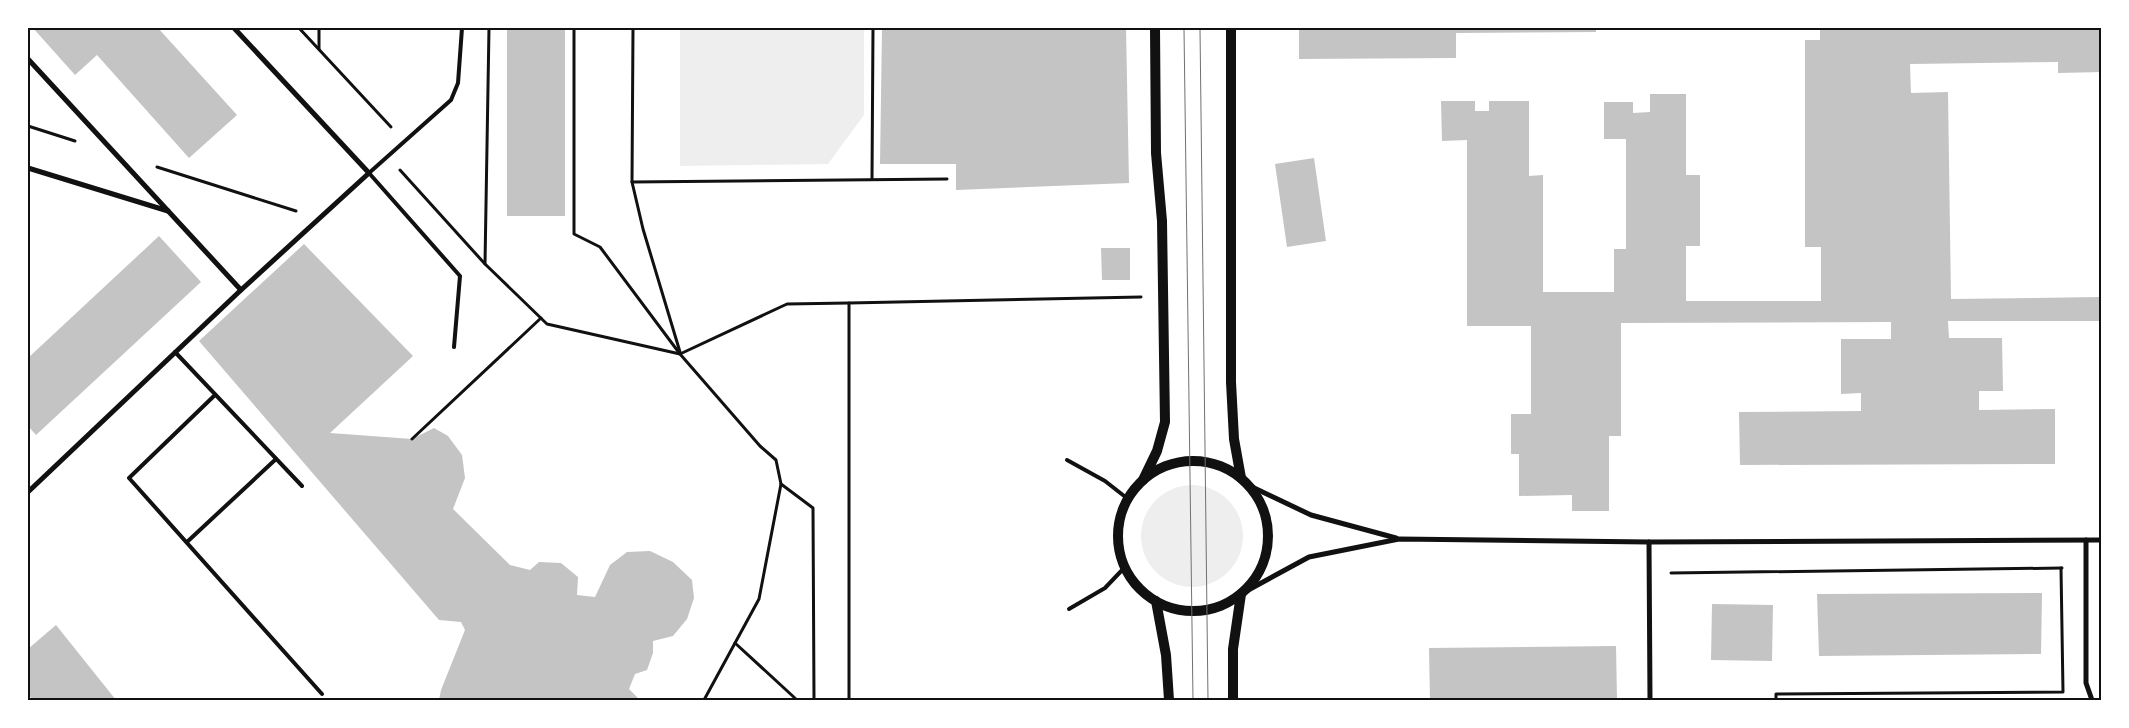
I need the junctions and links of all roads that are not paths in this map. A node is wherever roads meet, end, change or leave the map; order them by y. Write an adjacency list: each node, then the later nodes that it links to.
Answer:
1 (234, 28): 7 (street)
2 (462, 28): 7 (lane)
3 (1155, 28): 15 (main road)
4 (1231, 28): 16 (main road)
5 (28, 59): 8 (street)
6 (28, 168): 8 (street)
7 (369, 173): 9 (street); 10 (lane)
8 (168, 211): 9 (street)
9 (241, 290): 11 (street)
10 (454, 347)
11 (175, 352): 12 (lane); 18 (street)
12 (215, 395): 13 (lane); 23 (lane)
13 (276, 459): 17 (lane); 23 (lane)
14 (1067, 460): 19 (lane)
15 (1143, 480): 16 (main road); 19 (main road)
16 (1245, 481): 20 (street); 26 (main road)
17 (302, 486)
18 (28, 492)
19 (1128, 499): 25 (main road)
20 (1399, 539): 24 (street); 26 (street)
21 (2086, 540): 22 (street); 24 (street); 33 (street)
22 (2102, 540)
23 (187, 542): 29 (lane)
24 (1649, 542): 32 (street)
25 (1125, 567): 27 (main road); 28 (lane)
26 (1241, 594): 27 (main road); 31 (main road)
27 (1156, 601): 30 (main road)
28 (1069, 609)
29 (322, 694)
30 (1169, 700)
31 (1233, 700)
32 (1650, 700)
33 (2092, 700)

